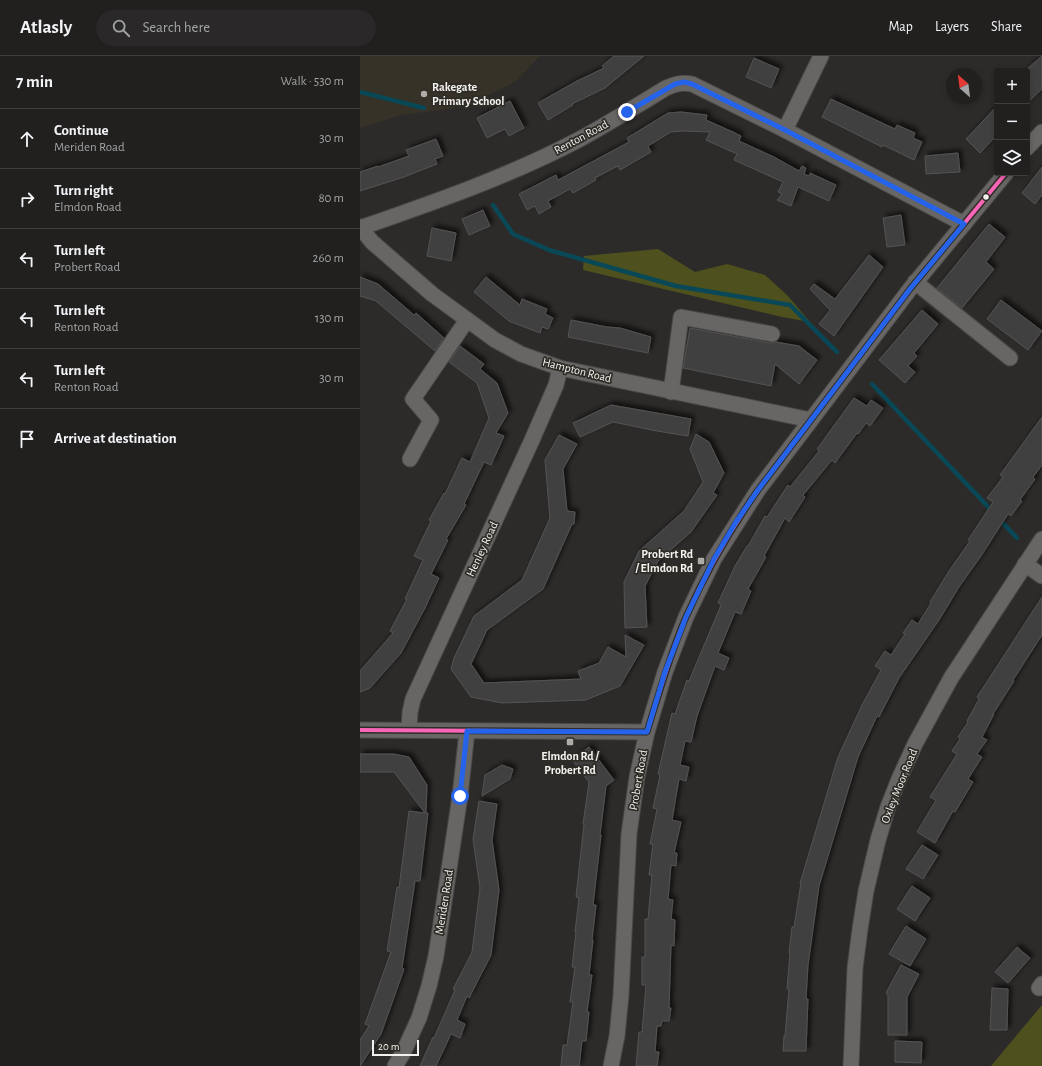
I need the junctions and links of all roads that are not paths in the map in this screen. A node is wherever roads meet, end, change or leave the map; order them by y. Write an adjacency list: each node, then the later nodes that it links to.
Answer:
1 (821, 56): 2 (street)
2 (785, 130): 6 (street, Renton Road); 7 (street, Renton Road)
3 (1042, 132): 4 (street)
4 (1030, 145)
5 (1004, 176): 6 (street, Probert Road)
6 (964, 224): 8 (street, Probert Road)
7 (360, 228): 9 (street, Hampton Road)
8 (915, 282): 11 (street); 14 (street, Probert Road)
9 (467, 320): 12 (street, Hampton Road); 15 (street)
10 (772, 334): 13 (street)
11 (1010, 358)
12 (560, 368): 13 (street, Hampton Road); 20 (street, Henley Road)
13 (671, 392): 14 (street, Hampton Road)
14 (811, 420): 22 (street, Probert Road)
15 (410, 459)
16 (1042, 539): 17 (street, Oxley Moor Road)
17 (1025, 564): 18 (street); 25 (street, Oxley Moor Road)
18 (1042, 576)
19 (360, 730): 20 (street)
20 (409, 730): 21 (street)
21 (467, 731): 22 (street); 23 (street, Meriden Road)
22 (647, 732): 24 (street, Probert Road)
23 (395, 1066)
24 (611, 1066)
25 (851, 1066)

